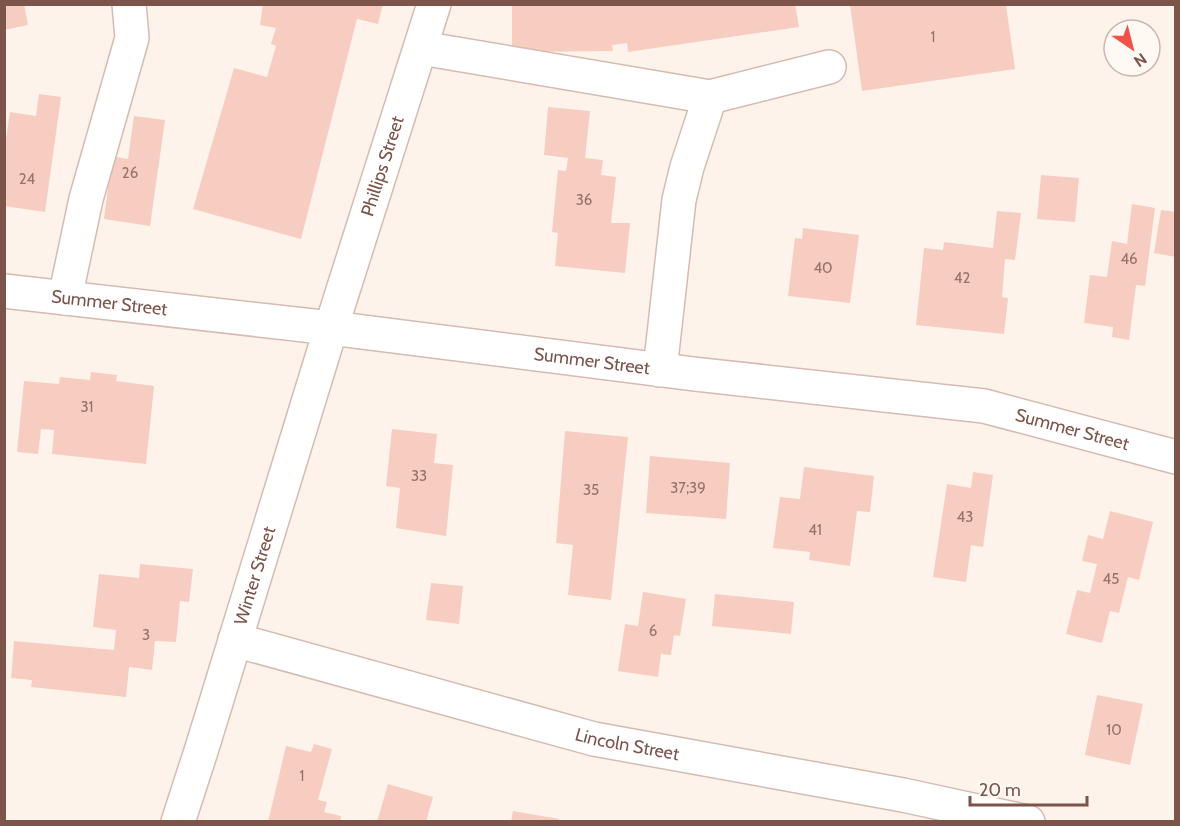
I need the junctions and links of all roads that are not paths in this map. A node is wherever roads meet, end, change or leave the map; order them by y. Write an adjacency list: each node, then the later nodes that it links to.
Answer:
1 (129, 4): 7 (street)
2 (435, 4): 3 (street, Phillips Street)
3 (421, 48): 5 (street); 8 (street, Phillips Street)
4 (828, 66): 5 (street)
5 (710, 97): 9 (street)
6 (4, 291): 7 (street, Summer Street)
7 (65, 298): 8 (street, Summer Street)
8 (331, 328): 9 (street, Summer Street); 11 (street, Winter Street)
9 (660, 370): 10 (street, Summer Street)
10 (1176, 457)
11 (235, 640): 12 (street, Winter Street); 13 (street, Lincoln Street)
12 (178, 822)
13 (1028, 822)

